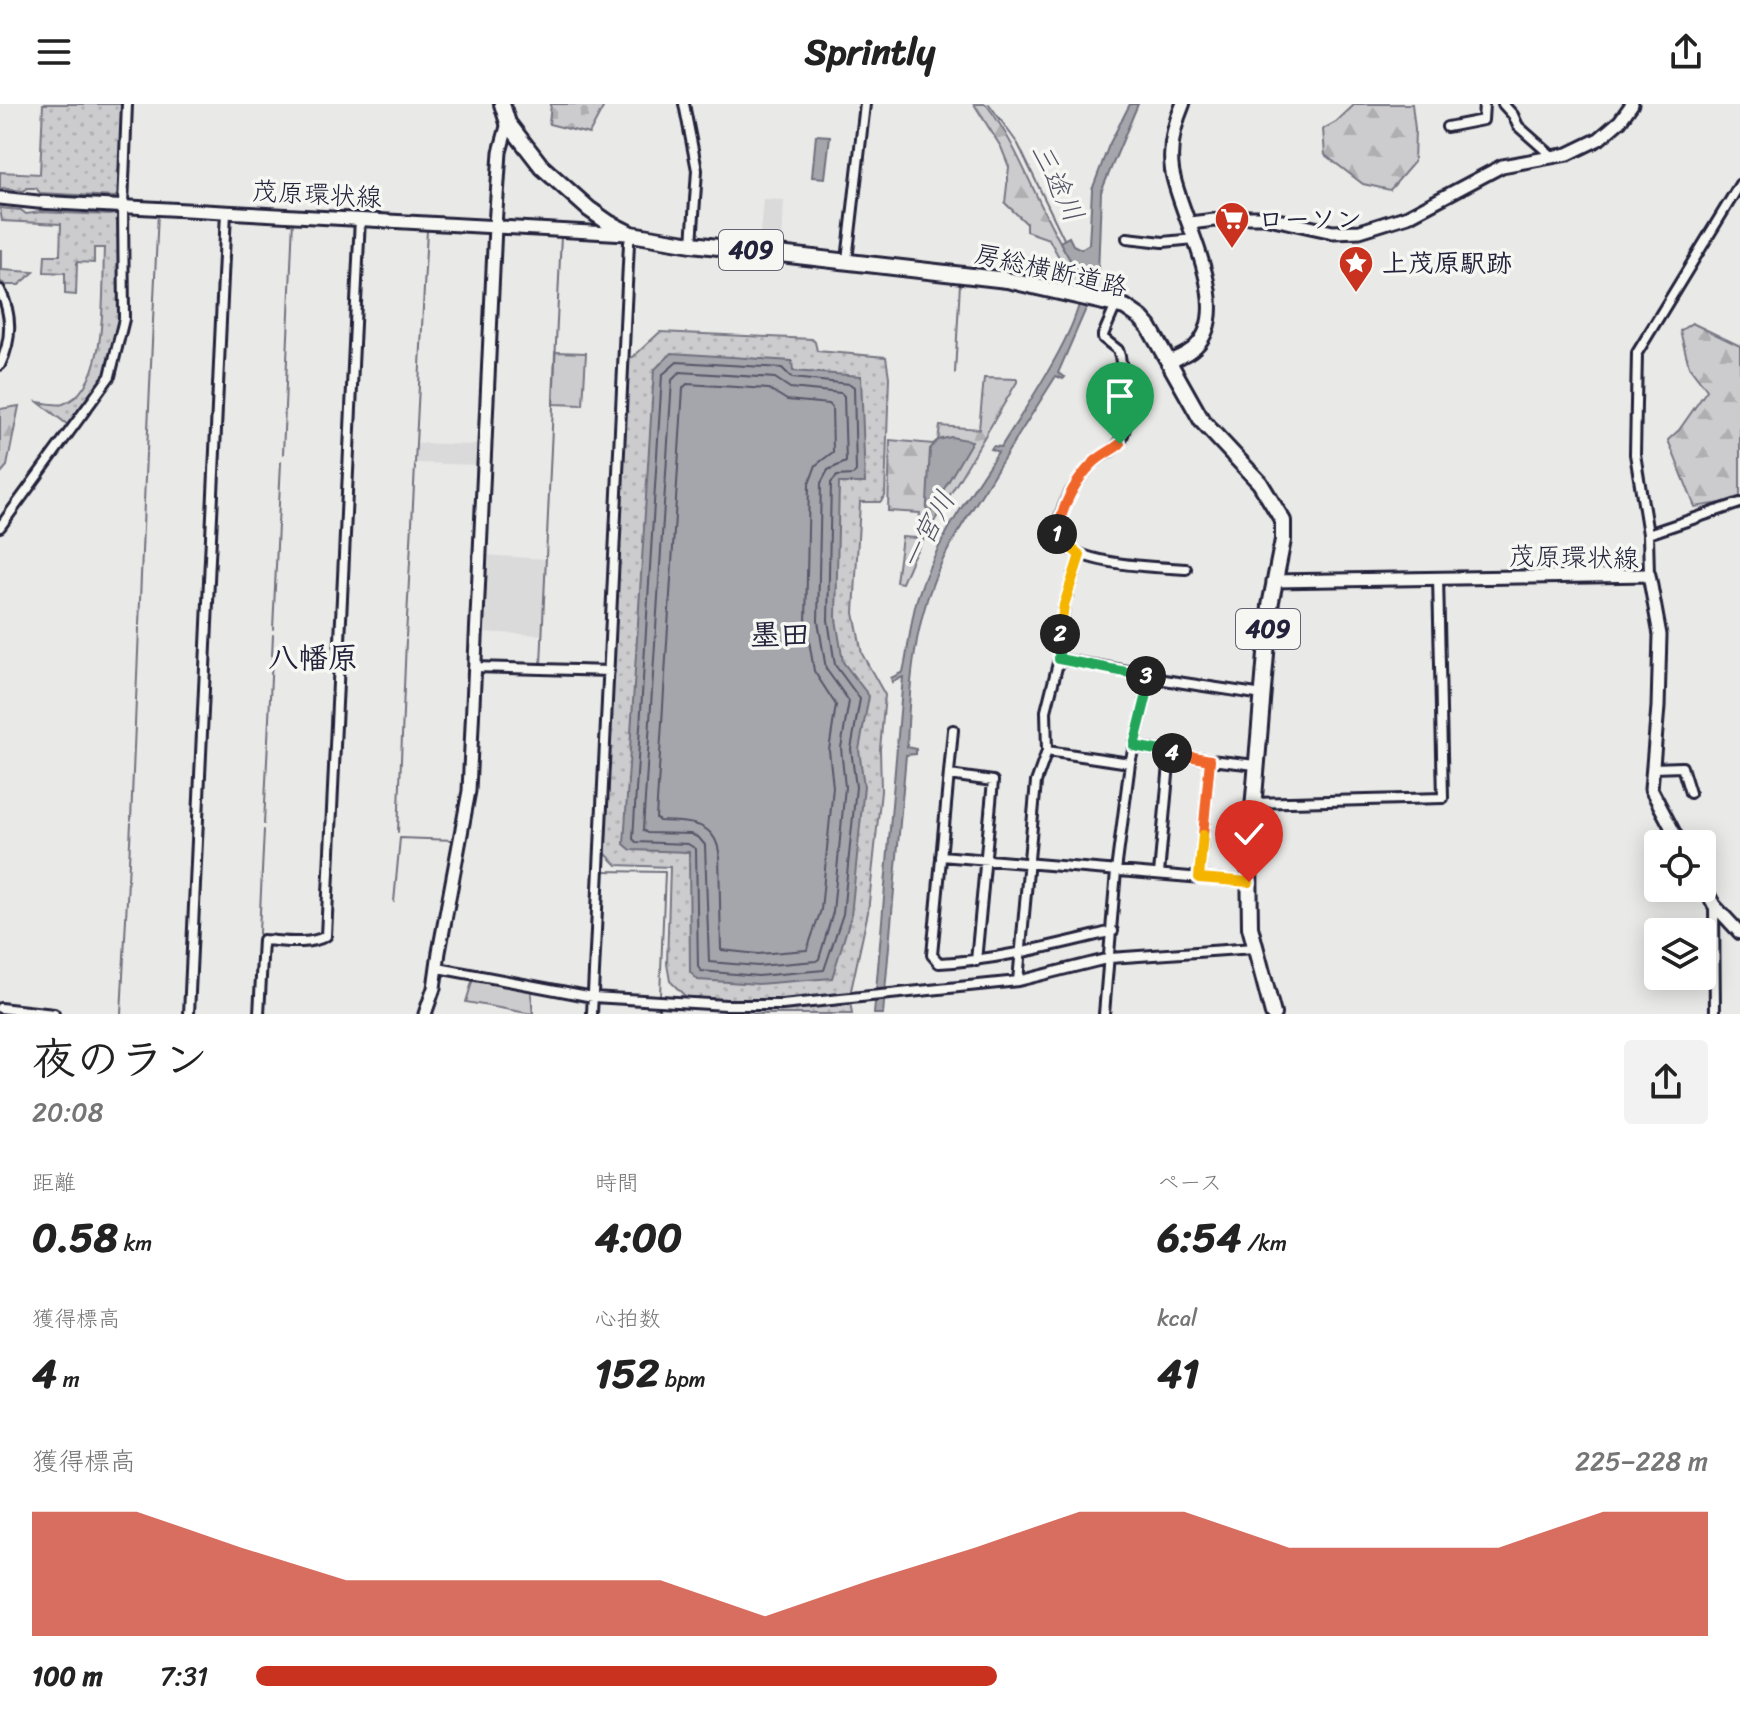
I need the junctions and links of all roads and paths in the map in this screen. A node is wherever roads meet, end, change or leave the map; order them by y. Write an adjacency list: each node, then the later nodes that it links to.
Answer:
1 (127, 104): 15 (street)
2 (502, 104): 9 (highway, 房総横断道路 / 409)
3 (684, 104): 23 (street)
4 (865, 104): 24 (street)
5 (1183, 104): 18 (main road)
6 (1484, 104): 10 (street)
7 (1503, 104): 11 (street)
8 (1632, 104): 11 (street)
9 (508, 123): 19 (street); 20 (highway, 房総横断道路 / 409)
10 (1447, 127)
11 (1553, 157): 18 (street)
12 (1740, 184): 14 (street)
13 (0, 198): 15 (street, 茂原環状線)
14 (1736, 199): 31 (street)
15 (123, 206): 16 (street, 茂原環状線); 30 (street)
16 (226, 212): 17 (street, 茂原環状線); 74 (street)
17 (360, 218): 19 (street, 茂原環状線); 75 (street)
18 (1190, 223): 22 (main road)
19 (495, 226): 20 (street, 茂原環状線); 38 (street)
20 (631, 234): 23 (highway, 房総横断道路 / 409); 39 (street)
21 (1127, 238): 22 (street)
22 (1196, 239): 27 (main road)
23 (692, 244): 24 (highway, 房総横断道路 / 409)
24 (847, 260): 26 (highway, 房総横断道路 / 409)
25 (0, 290): 28 (street)
26 (1116, 305): 27 (highway, 房総横断道路 / 409); 32 (street)
27 (1169, 362): 36 (highway, 房総横断道路 / 409)
28 (0, 365)
29 (1740, 503): 31 (street)
30 (0, 527)
31 (1648, 534): 34 (street)
32 (1080, 555): 33 (street); 37 (street)
33 (1186, 569)
34 (1649, 575): 35 (street, 茂原環状線); 49 (street, 茂原環状線)
35 (1438, 577): 36 (street, 茂原環状線); 52 (street)
36 (1273, 581): 41 (highway, 房総横断道路 / 409)
37 (1059, 659): 40 (street); 44 (street)
38 (474, 667): 39 (street); 69 (street)
39 (609, 671): 71 (street)
40 (1151, 678): 41 (street); 43 (street)
41 (1263, 695): 48 (highway, 房総横断道路 / 409)
42 (953, 730): 50 (street)
43 (1134, 746): 45 (street); 47 (street)
44 (1047, 751): 47 (street); 56 (street)
45 (1170, 753): 46 (street); 58 (street)
46 (1210, 760): 48 (street); 59 (street)
47 (1130, 763): 57 (street)
48 (1256, 765): 52 (highway, 房総横断道路 / 409)
49 (1653, 768): 51 (street); 53 (street, 茂原環状線)
50 (949, 775): 54 (street); 55 (street)
51 (1690, 793)
52 (1252, 803): 60 (highway, 房総横断道路 / 409)
53 (1673, 830)
54 (941, 856): 55 (street); 68 (street)
55 (985, 860): 56 (street); 68 (street)
56 (1029, 863): 57 (street); 66 (street)
57 (1116, 871): 58 (street); 63 (street)
58 (1159, 874): 59 (street)
59 (1199, 878): 60 (street)
60 (1249, 882): 65 (highway, 房総横断道路 / 409)
61 (1712, 902): 62 (street)
62 (1714, 905): 64 (street); 80 (street)
63 (1113, 931): 66 (street); 67 (street)
64 (1740, 933)
65 (1254, 948): 67 (street); 79 (highway, 房総横断道路 / 409)
66 (1020, 954): 68 (street); 70 (street)
67 (1110, 958): 70 (street); 78 (street)
68 (976, 961)
69 (438, 968): 71 (street); 76 (street)
70 (1018, 981): 71 (street)
71 (593, 997): 77 (street)
72 (0, 1008): 73 (street)
73 (54, 1014)
74 (189, 1014)
75 (259, 1014)
76 (425, 1014)
77 (592, 1014)
78 (1104, 1014)
79 (1273, 1014)
80 (1715, 1014)

